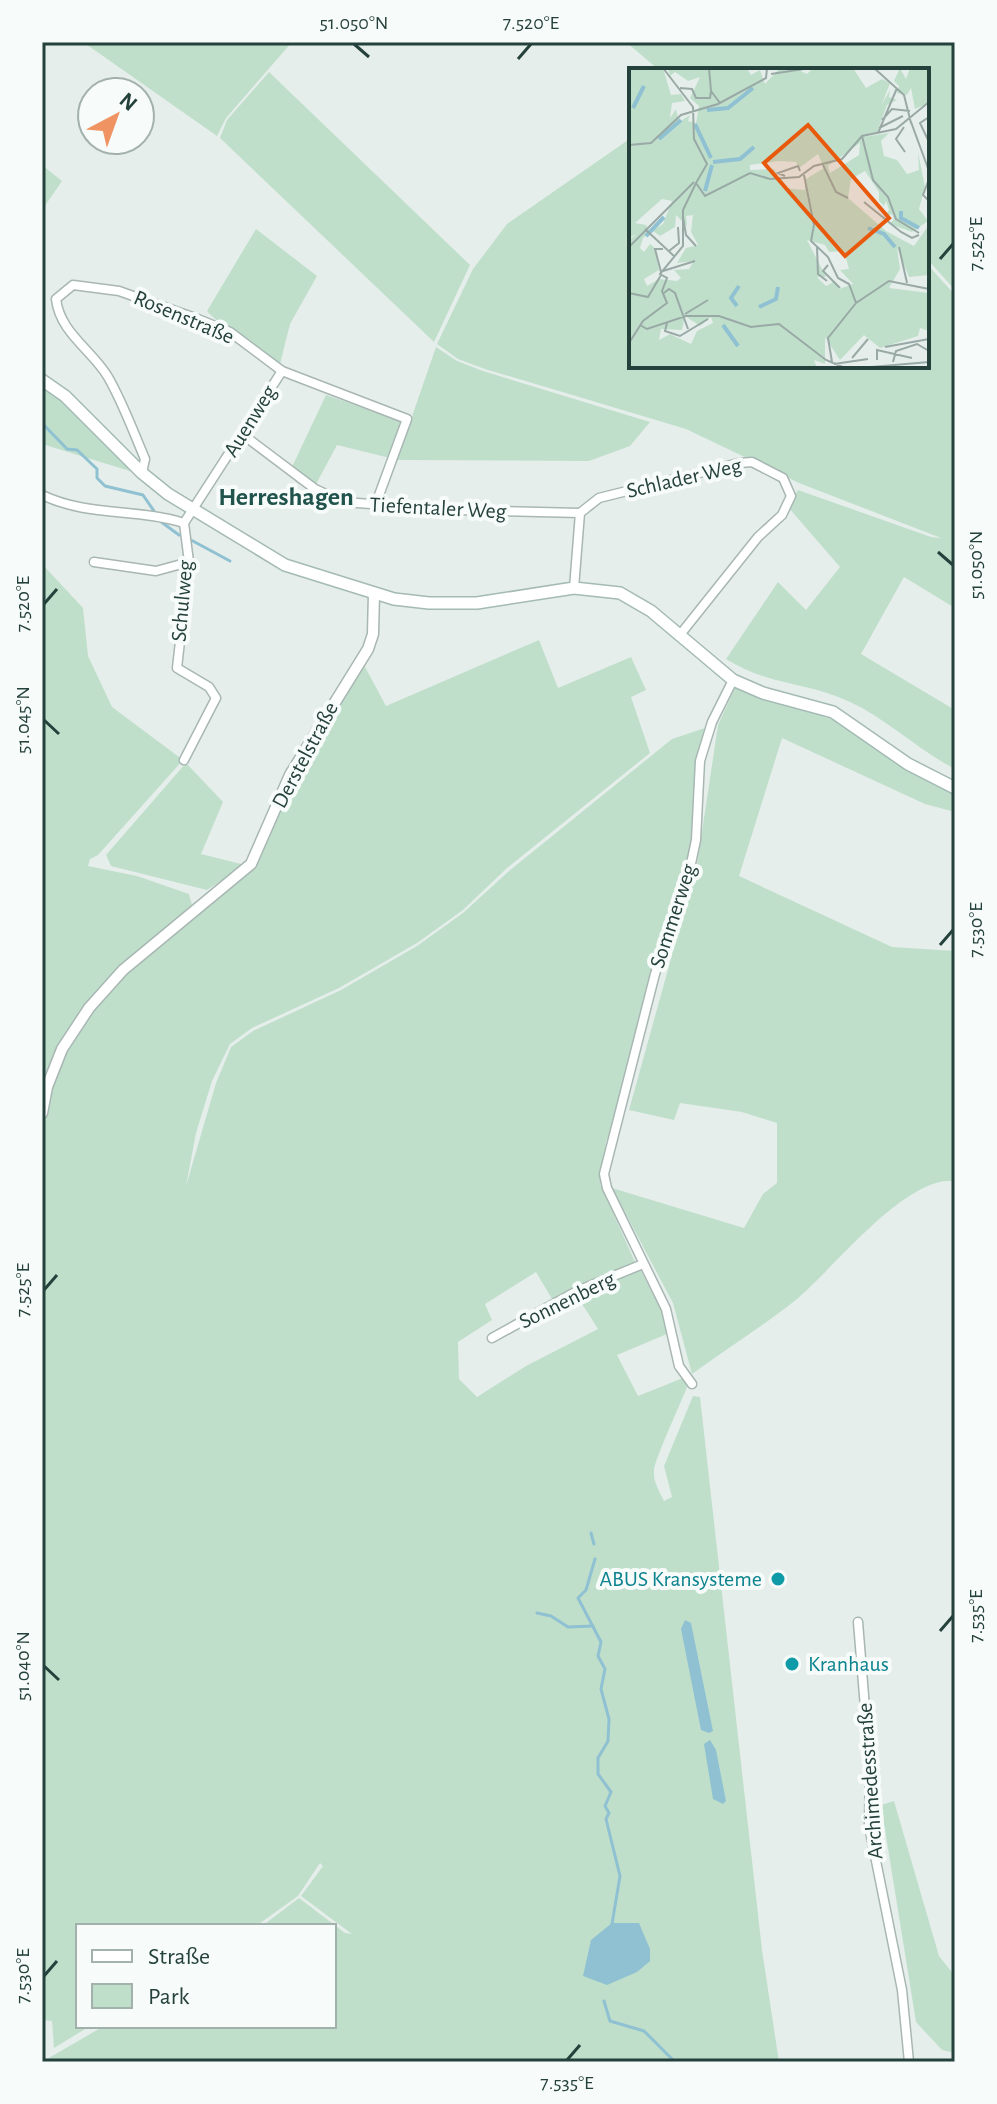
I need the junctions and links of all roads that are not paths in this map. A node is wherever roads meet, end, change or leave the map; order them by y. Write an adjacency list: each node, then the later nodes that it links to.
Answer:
1 (282, 371): 3 (street, Auenweg); 4 (street, Rosenstraße); 6 (street, Rosenstraße)
2 (42, 380): 4 (main road)
3 (242, 434): 6 (street, Tiefentaler Weg); 7 (street, Auenweg)
4 (142, 473): 7 (main road)
5 (42, 495): 9 (street)
6 (375, 506): 8 (street, Tiefentaler Weg)
7 (192, 510): 9 (street); 13 (main road)
8 (580, 513): 12 (street); 14 (street, Schlader Weg)
9 (184, 523): 11 (street, Schulweg)
10 (94, 562): 11 (street)
11 (189, 562): 16 (street, Schulweg)
12 (574, 588): 13 (main road); 14 (main road)
13 (374, 593): 18 (street, Derstelstraße)
14 (679, 636): 15 (main road)
15 (733, 680): 17 (main road); 19 (street, Sommerweg)
16 (184, 760)
17 (955, 788)
18 (42, 1113)
19 (607, 1153): 20 (street, Sonnenberg)
20 (643, 1264): 21 (street, Sonnenberg); 22 (street, Sonnenberg)
21 (492, 1338)
22 (692, 1384)
23 (858, 1622): 24 (street, Archimedesstraße)
24 (909, 2062)

